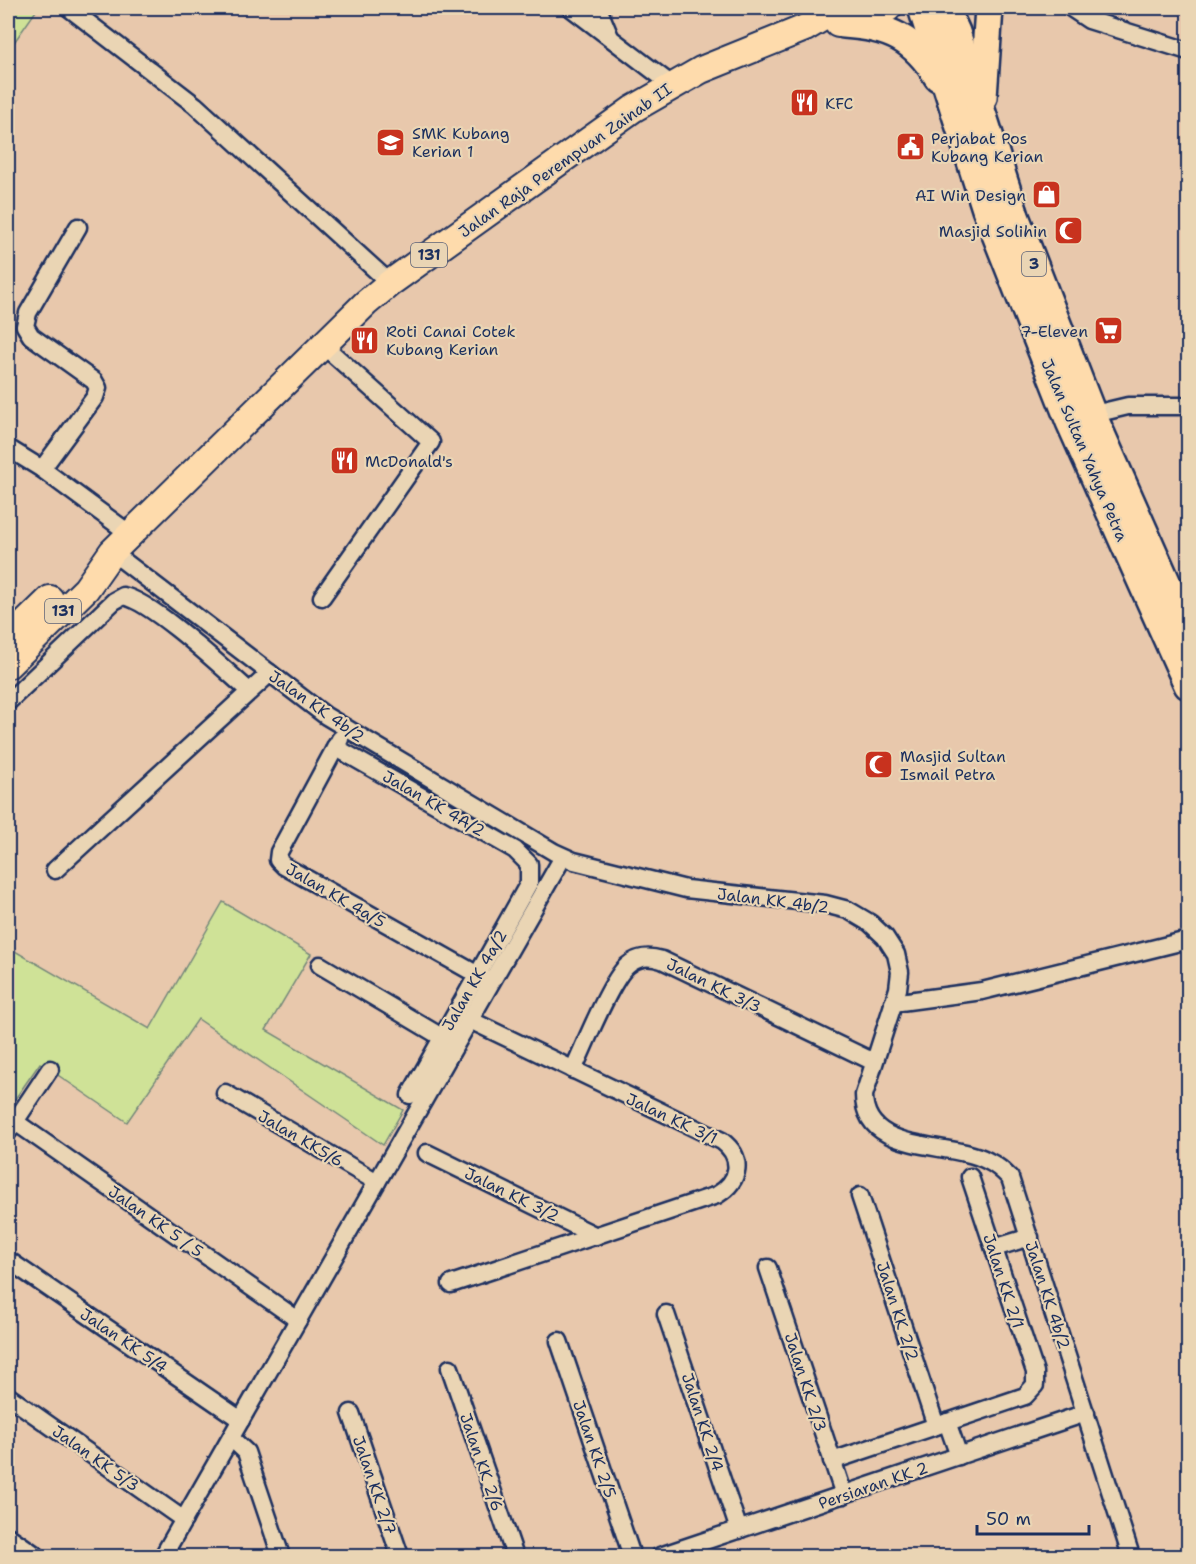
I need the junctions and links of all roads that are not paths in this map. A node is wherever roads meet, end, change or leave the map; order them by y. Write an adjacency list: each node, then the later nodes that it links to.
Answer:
1 (69, 8): 16 (street)
2 (571, 8): 10 (street)
3 (598, 8): 10 (street)
4 (888, 8): 9 (main road, Jalan Raja Perempuan Zainab II / 131)
5 (922, 8): 13 (highway, Jalan Sultan Yahya Petra / 3)
6 (945, 8): 14 (highway, Jalan Sultan Yahya Petra / 3)
7 (989, 8): 14 (highway)
8 (1071, 8): 11 (street)
9 (840, 12): 12 (main road, Jalan Raja Perempuan Zainab II / 131); 13 (highway)
10 (611, 38): 12 (street)
11 (1188, 51)
12 (672, 85): 16 (main road, Jalan Raja Perempuan Zainab II / 131)
13 (951, 98): 19 (highway, Jalan Sultan Yahya Petra / 3)
14 (982, 113): 19 (highway, Jalan Sultan Yahya Petra / 3)
15 (78, 226): 21 (street)
16 (390, 283): 17 (main road, Jalan Raja Perempuan Zainab II / 131)
17 (323, 345): 22 (main road, Jalan Raja Perempuan Zainab II / 131); 24 (street)
18 (1188, 406): 19 (street)
19 (1081, 418): 25 (highway, Jalan Sultan Yahya Petra / 3); 29 (highway, Jalan Sultan Yahya Petra / 3)
20 (8, 447): 21 (street)
21 (42, 469): 22 (street)
22 (130, 534): 23 (main road, Jalan Raja Perempuan Zainab II / 131)
23 (112, 552): 26 (main road, Jalan Raja Perempuan Zainab II / 131); 27 (main road, Jalan Raja Perempuan Zainab II / 131); 28 (street, Jalan KK 4b/2)
24 (322, 597)
25 (1188, 631)
26 (9, 636)
27 (8, 665)
28 (270, 673): 30 (street); 32 (street, Jalan KK 4b/2)
29 (1188, 685)
30 (249, 691): 31 (street, Jalan KK 4b/2); 36 (street)
31 (8, 702)
32 (345, 729): 33 (street, Jalan KK 4a/5); 34 (street, Jalan KK 4b/2)
33 (335, 747): 35 (street, Jalan KK 4A/2); 39 (street, Jalan KK 4a/5)
34 (559, 855): 35 (street); 39 (street); 40 (street, Jalan KK 4b/2)
35 (529, 864): 39 (street, Jalan KK 4a/2)
36 (55, 870)
37 (1188, 940): 40 (street)
38 (320, 965): 42 (street)
39 (484, 979): 41 (street); 42 (street, Jalan KK 4a/2)
40 (893, 1003): 43 (street, Jalan KK 4b/2)
41 (471, 1020): 42 (street); 45 (street, Jalan KK 3/1)
42 (449, 1041): 47 (street, Jalan KK 4a/2); 51 (street)
43 (874, 1062): 45 (street, Jalan KK 3/3); 54 (street, Jalan KK 4b/2)
44 (50, 1069): 48 (street)
45 (573, 1070): 53 (street, Jalan KK 3/1)
46 (225, 1093): 51 (street, Jalan KK5/6)
47 (410, 1095)
48 (11, 1126): 60 (street, Jalan KK 5 / 5)
49 (427, 1153): 53 (street, Jalan KK 3/2)
50 (970, 1177): 55 (street, Jalan KK 2/1)
51 (377, 1182): 60 (street)
52 (860, 1196): 67 (street, Jalan KK 2/2)
53 (596, 1236): 58 (street, Jalan KK 3/1)
54 (1030, 1237): 55 (street); 65 (street, Jalan KK 4b/2)
55 (994, 1248): 67 (street, Jalan KK 2/1)
56 (8, 1260): 66 (street, Jalan KK 5/4)
57 (768, 1269): 70 (street, Jalan KK 2/3)
58 (451, 1284)
59 (666, 1314): 73 (street, Jalan KK 2/4)
60 (298, 1320): 66 (street)
61 (559, 1341): 80 (street, Jalan KK 2/5)
62 (450, 1368): 79 (street, Jalan KK 2/6)
63 (8, 1396): 72 (street, Jalan KK 5/3)
64 (351, 1413): 78 (street, Jalan KK 2/7)
65 (1086, 1413): 69 (street, Persiaran KK 2); 82 (street, Jalan KK 4b/2)
66 (241, 1420): 68 (street)
67 (942, 1424): 69 (street, Jalan KK 2/2); 70 (street)
68 (231, 1438): 72 (street); 77 (street)
69 (959, 1456): 71 (street, Persiaran KK 2)
70 (832, 1461): 71 (street, Jalan KK 2/3)
71 (844, 1495): 73 (street, Persiaran KK 2)
72 (184, 1520): 76 (street)
73 (739, 1530): 81 (street, Persiaran KK 2)
74 (8, 1536): 75 (street)
75 (37, 1557)
76 (163, 1557)
77 (281, 1557)
78 (400, 1557)
79 (515, 1557)
80 (632, 1557)
81 (660, 1557)
82 (1131, 1557)

